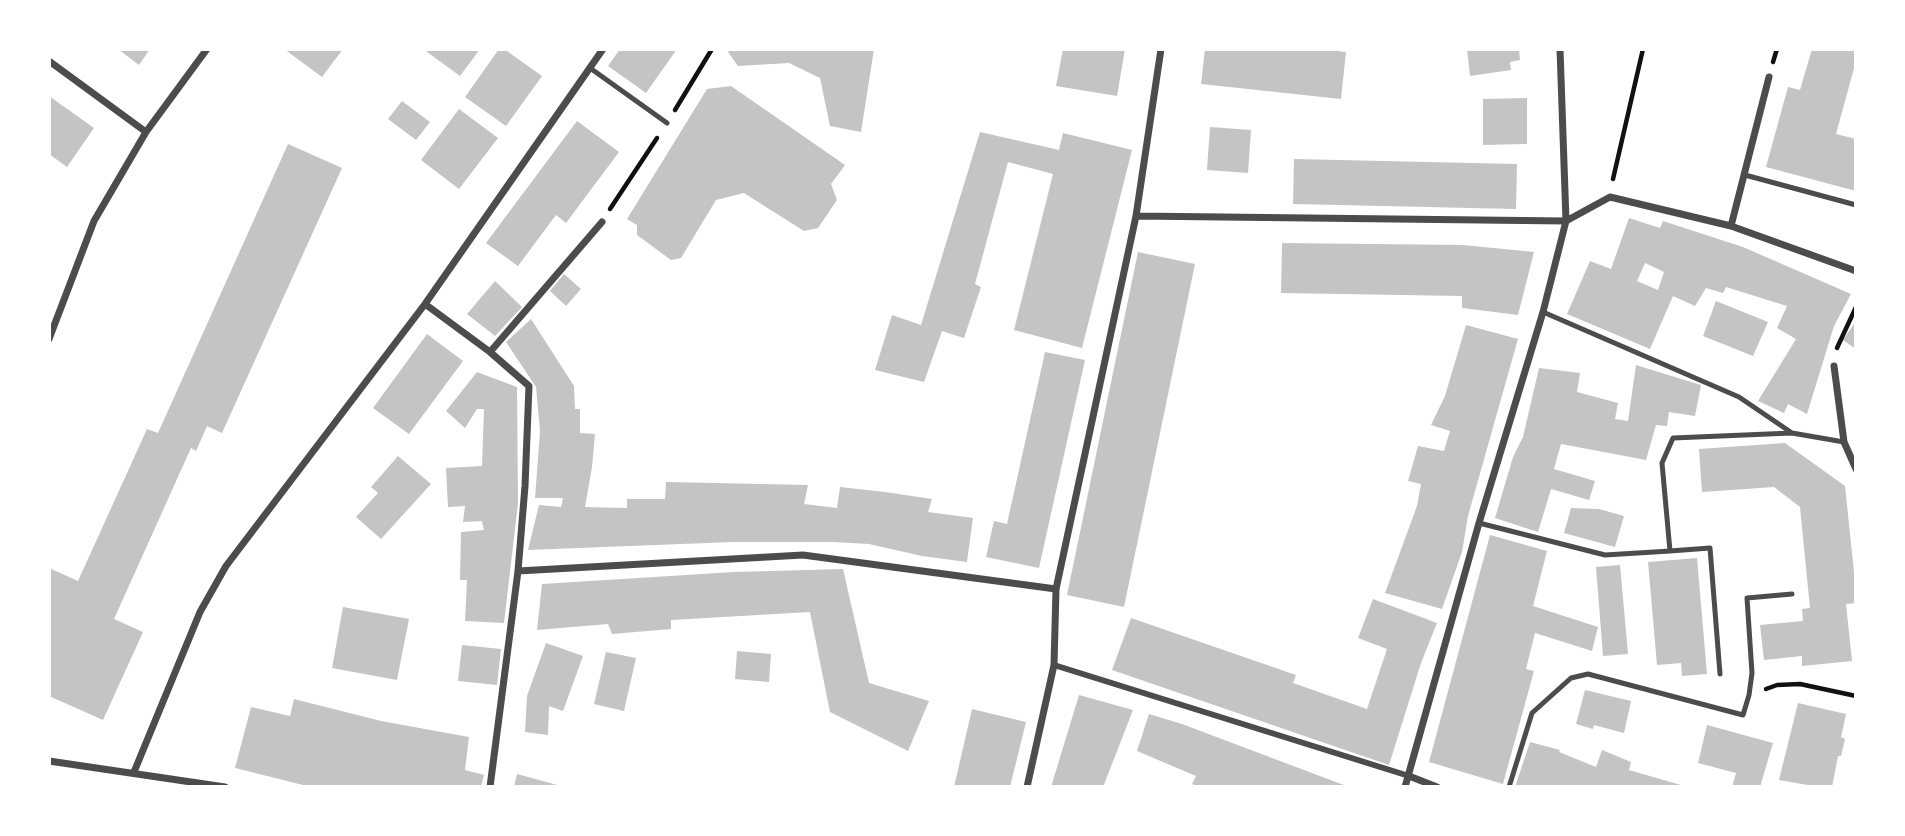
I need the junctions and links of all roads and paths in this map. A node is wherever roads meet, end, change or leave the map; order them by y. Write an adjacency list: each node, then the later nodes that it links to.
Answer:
1 (207, 49): 10 (street)
2 (603, 49): 7 (street)
3 (1161, 49): 14 (street)
4 (1560, 49): 15 (street)
5 (1643, 49): 12 (path)
6 (49, 61): 10 (street)
7 (590, 68): 9 (lane); 19 (street)
8 (1769, 77): 11 (street)
9 (667, 123)
10 (146, 132): 22 (street)
11 (1745, 175): 13 (lane); 17 (street)
12 (1610, 197): 15 (street); 17 (street)
13 (1856, 205)
14 (1136, 216): 15 (street); 31 (street)
15 (1566, 221): 21 (street)
16 (602, 222): 23 (street)
17 (1731, 226): 18 (street)
18 (1856, 271)
19 (425, 303): 23 (street); 38 (street)
20 (1856, 307): 24 (path)
21 (1543, 312): 25 (lane); 28 (street)
22 (49, 339)
23 (490, 352): 30 (street)
24 (1834, 366): 26 (street)
25 (1792, 433): 26 (lane); 29 (lane)
26 (1844, 442): 27 (street)
27 (1856, 469)
28 (1479, 523): 29 (lane); 39 (street)
29 (1670, 551): 34 (lane)
30 (518, 571): 31 (street); 41 (street)
31 (1056, 589): 33 (street)
32 (1792, 594): 35 (lane)
33 (1054, 665): 39 (street); 42 (street)
34 (1720, 674)
35 (1749, 695): 36 (path); 45 (lane)
36 (1856, 696)
37 (49, 761): 38 (street)
38 (134, 772): 40 (street)
39 (1409, 776): 43 (street); 44 (street)
40 (225, 787)
41 (490, 787)
42 (1027, 787)
43 (1405, 787)
44 (1437, 787)
45 (1509, 787)

